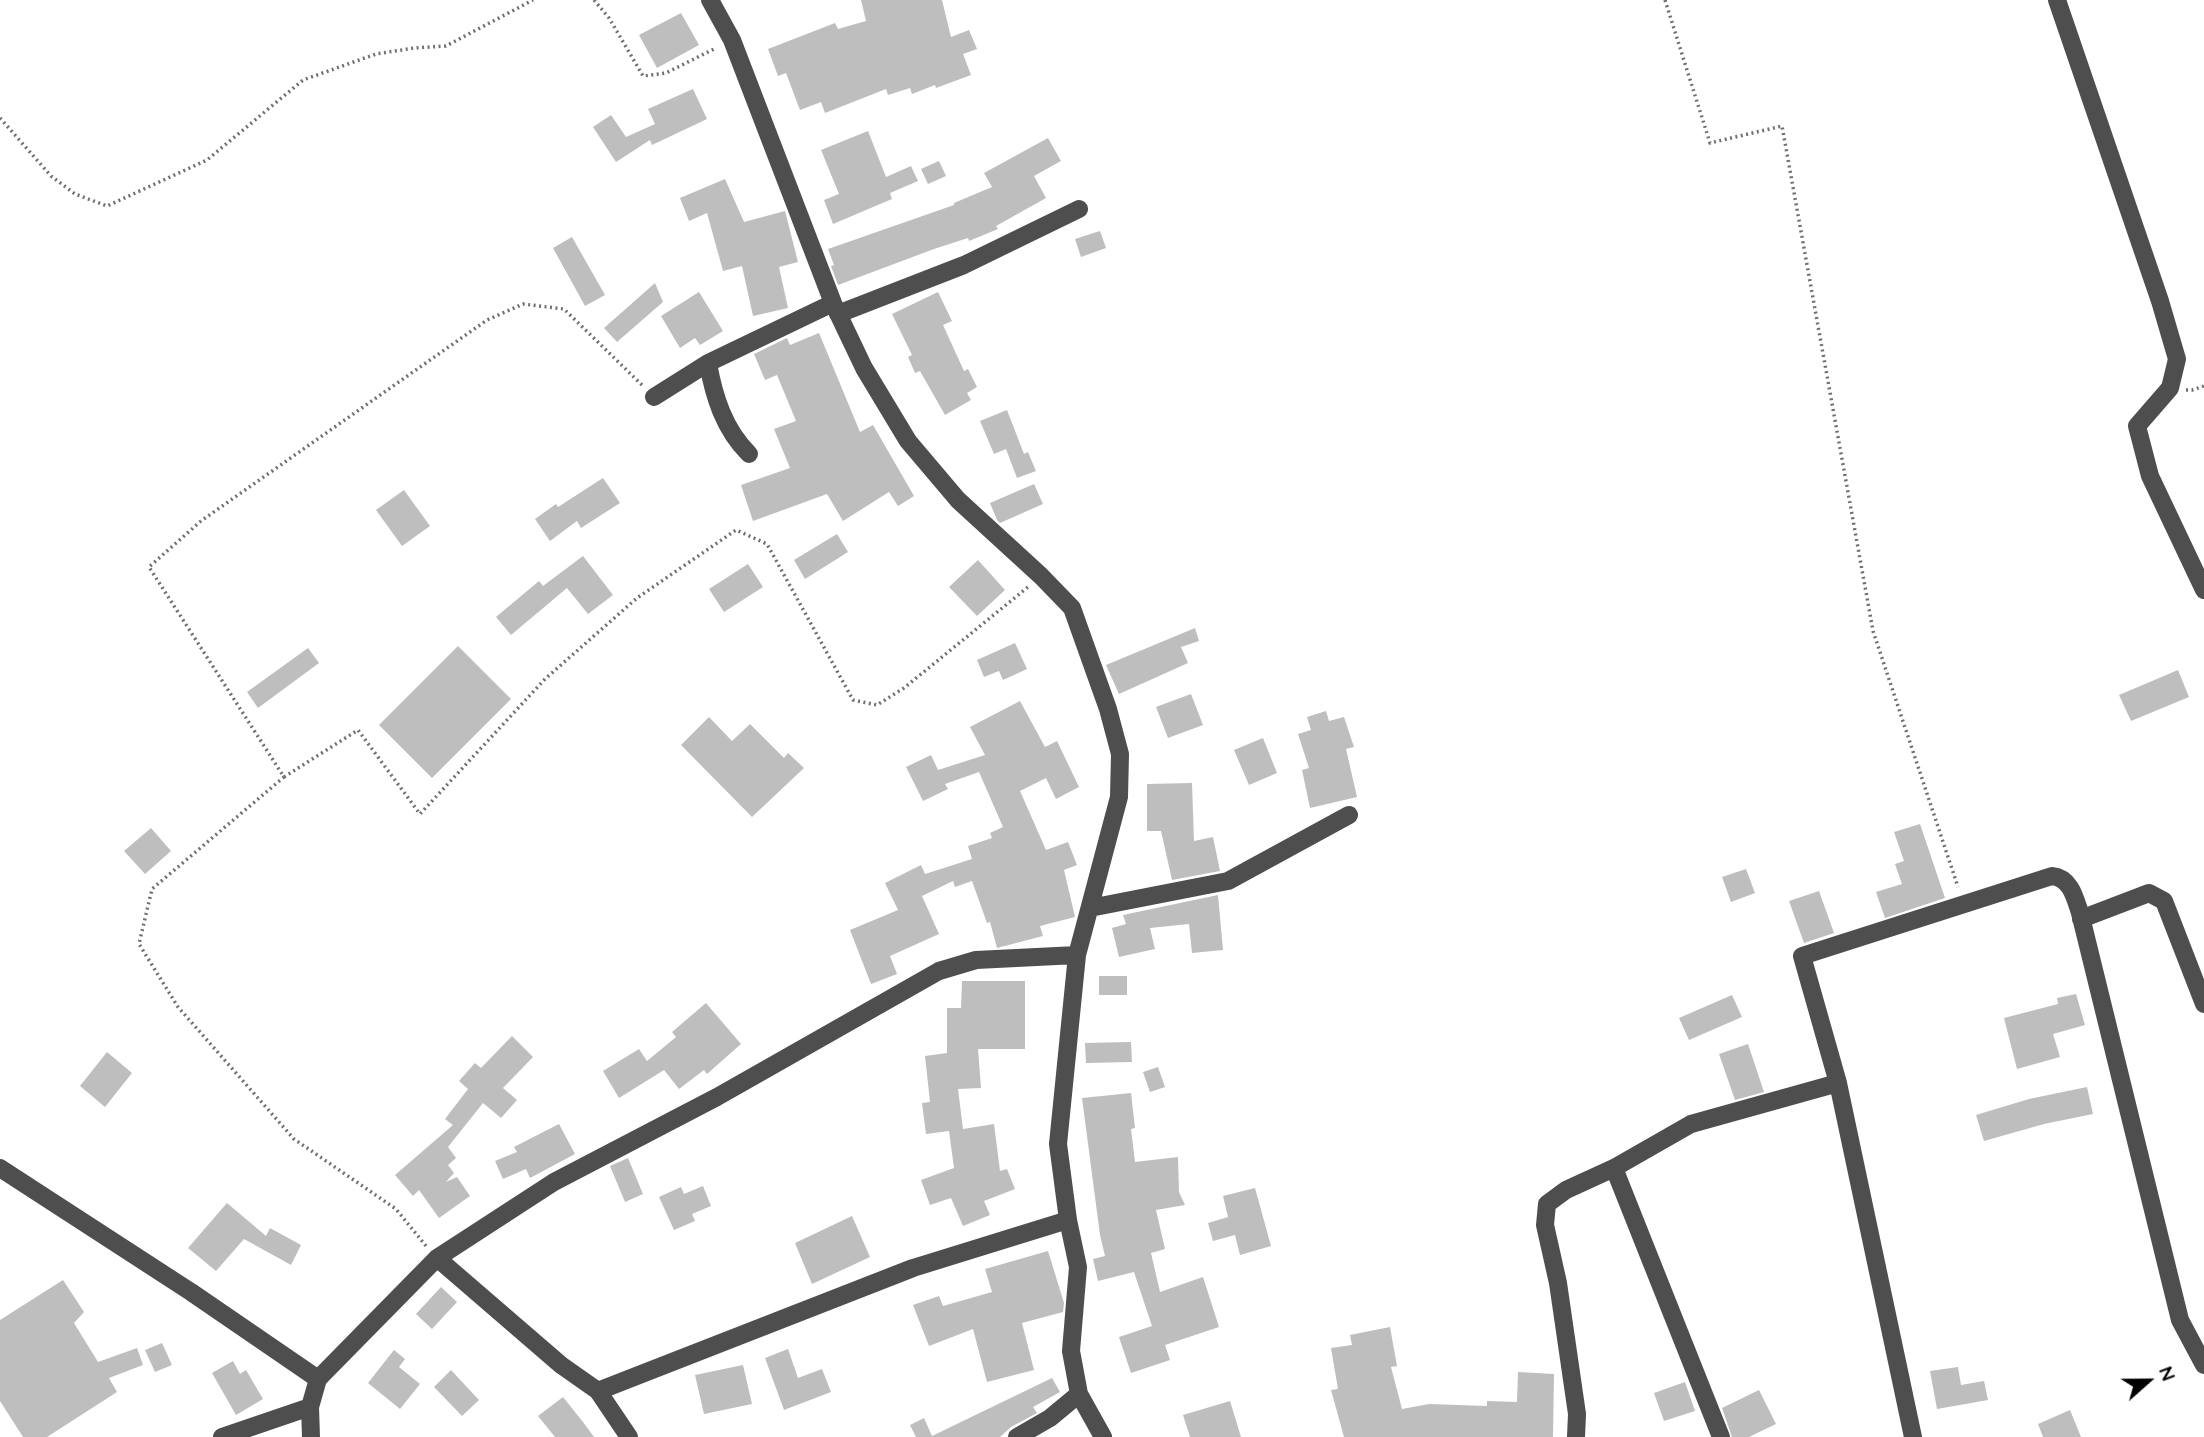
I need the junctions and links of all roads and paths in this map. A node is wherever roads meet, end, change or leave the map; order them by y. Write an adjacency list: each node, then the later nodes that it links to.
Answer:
1 (534, 0): 7 (path)
2 (594, 0): 6 (path)
3 (710, 0): 6 (street)
4 (1665, 0): 17 (path)
5 (2057, 0): 14 (street)
6 (732, 40): 9 (street)
7 (0, 118)
8 (1079, 209): 9 (street)
9 (835, 309): 10 (street); 13 (street)
10 (708, 363): 11 (street); 12 (street)
11 (654, 397): 15 (path)
12 (748, 454)
13 (1041, 576): 15 (path); 18 (street)
14 (2204, 590)
15 (284, 777): 26 (path)
16 (1349, 815): 18 (street)
17 (1964, 905): 19 (street); 22 (street)
18 (1090, 908): 20 (street)
19 (2081, 919): 21 (street); 27 (street)
20 (1077, 956): 25 (street); 26 (street)
21 (2204, 1004)
22 (1838, 1083): 24 (street); 39 (street)
23 (0, 1168): 28 (street)
24 (1614, 1168): 37 (street); 38 (street)
25 (1068, 1220): 29 (street); 30 (street)
26 (437, 1258): 28 (street); 29 (street)
27 (2204, 1365)
28 (318, 1380): 31 (street)
29 (598, 1391): 34 (street)
30 (1079, 1394): 35 (street); 36 (street)
31 (310, 1407): 32 (street); 33 (street)
32 (222, 1437)
33 (311, 1437)
34 (629, 1437)
35 (1017, 1437)
36 (1103, 1437)
37 (1576, 1437)
38 (1721, 1437)
39 (1913, 1437)

